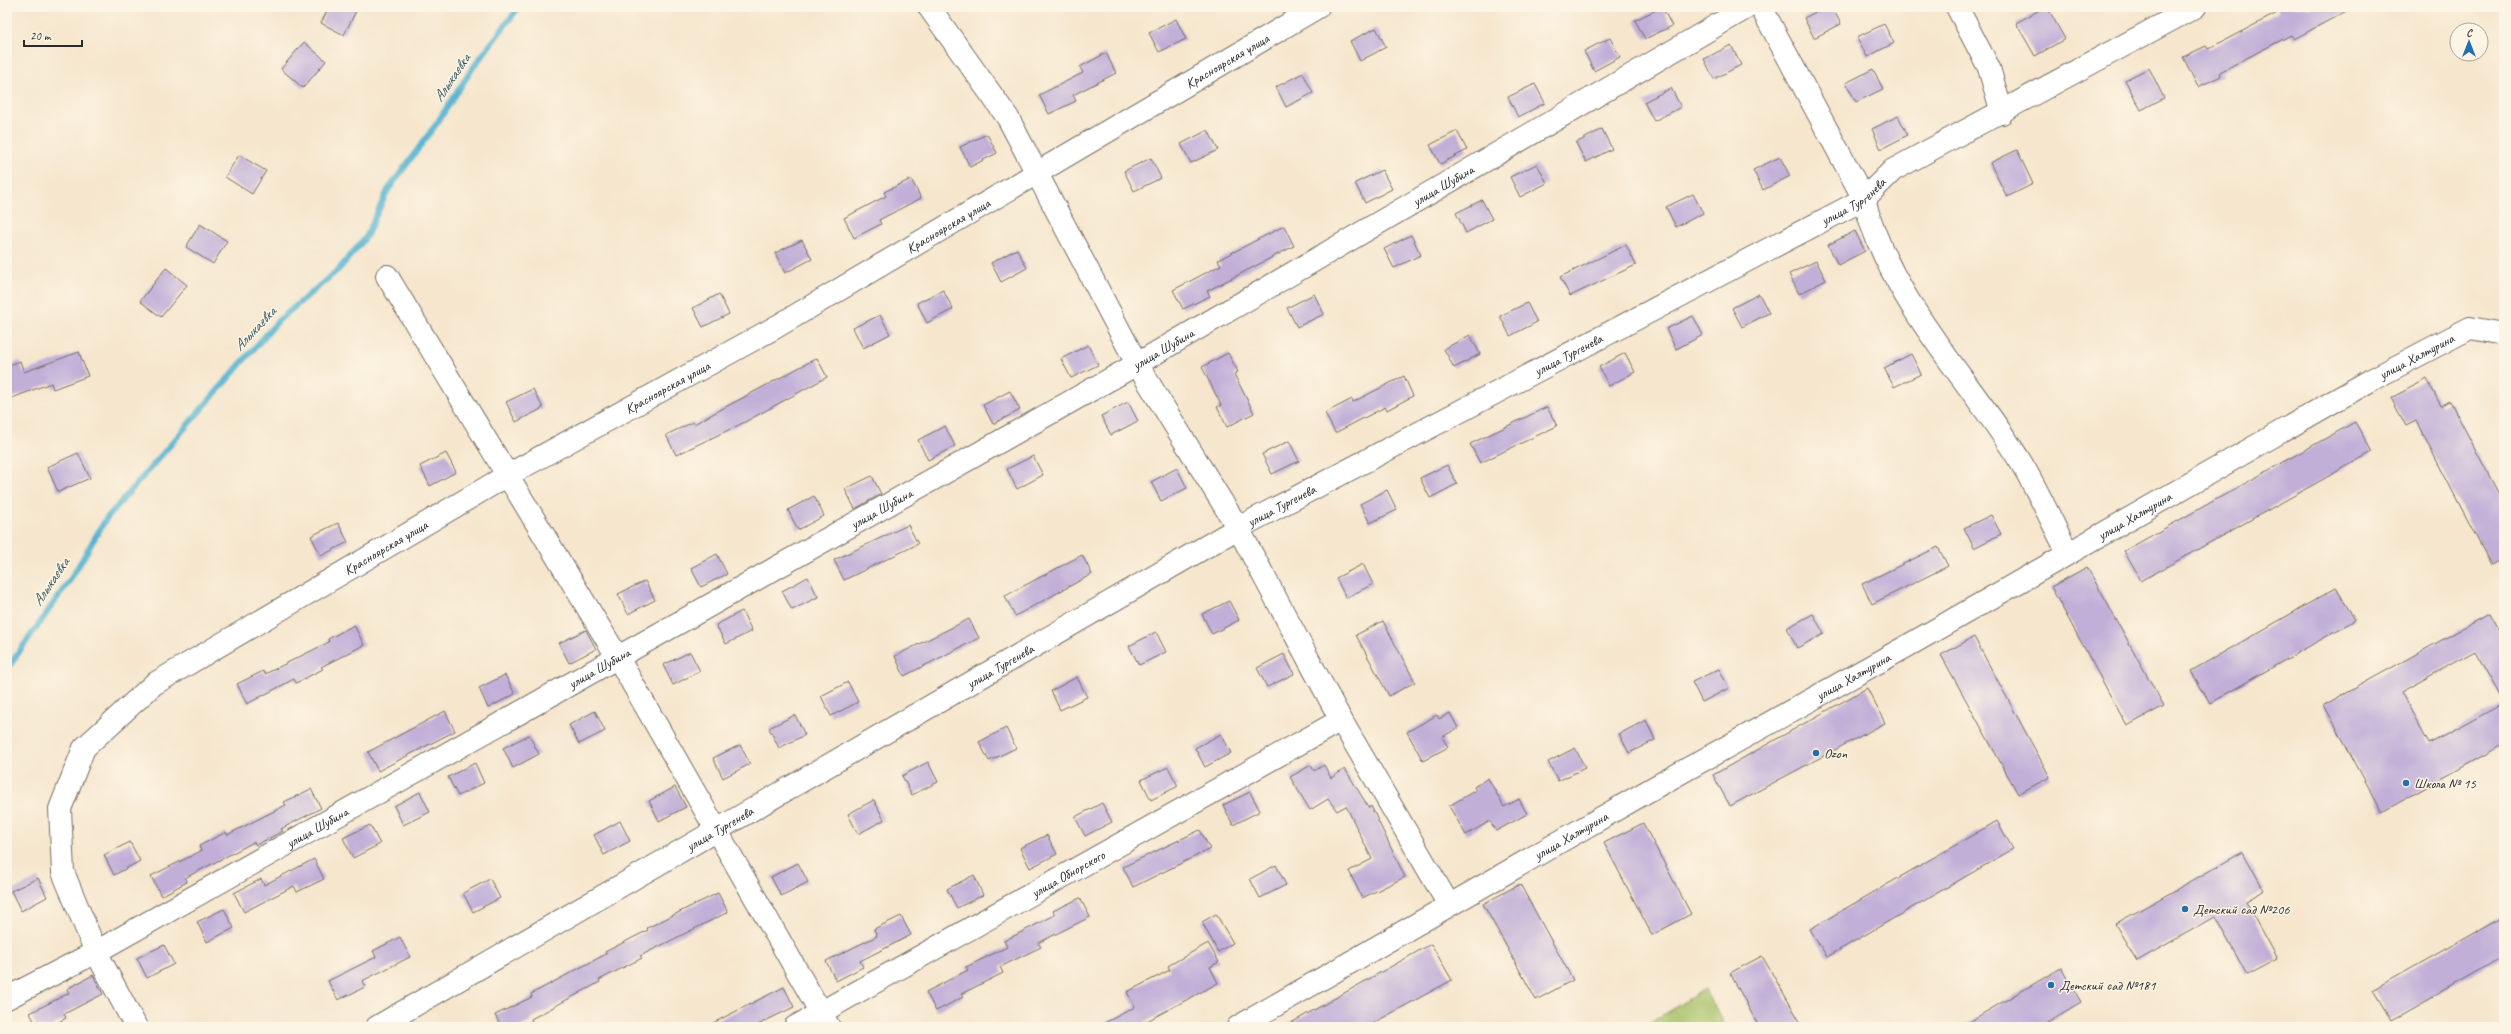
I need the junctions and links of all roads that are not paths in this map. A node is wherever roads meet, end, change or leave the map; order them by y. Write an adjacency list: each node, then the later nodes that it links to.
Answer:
1 (929, 7): 8 (street)
2 (1318, 7): 8 (street, Красноярская улица)
3 (1748, 7): 12 (street, улица Шубина)
4 (1762, 7): 9 (street)
5 (1957, 7): 7 (street)
6 (2195, 7): 7 (street, улица Тургенева)
7 (2002, 113): 9 (street, улица Тургенева)
8 (1037, 174): 12 (street); 13 (street, Красноярская улица)
9 (1864, 199): 14 (street, улица Тургенева); 15 (street)
10 (387, 276): 13 (street)
11 (2504, 334): 15 (street, улица Халтурина)
12 (1136, 364): 14 (street); 16 (street, улица Шубина)
13 (508, 475): 16 (street); 20 (street, Красноярская улица)
14 (1238, 528): 17 (street); 18 (street, улица Тургенева)
15 (2068, 553): 19 (street, улица Халтурина)
16 (618, 658): 18 (street); 20 (street, улица Шубина)
17 (1341, 720): 19 (street); 22 (street, улица Обнорского)
18 (718, 829): 22 (street); 24 (street, улица Тургенева)
19 (1449, 905): 26 (street, улица Халтурина)
20 (96, 952): 21 (street, улица Шубина); 23 (street)
21 (7, 998)
22 (825, 1019): 25 (street, улица Обнорского)
23 (136, 1027)
24 (378, 1027)
25 (795, 1027)
26 (1238, 1027)

